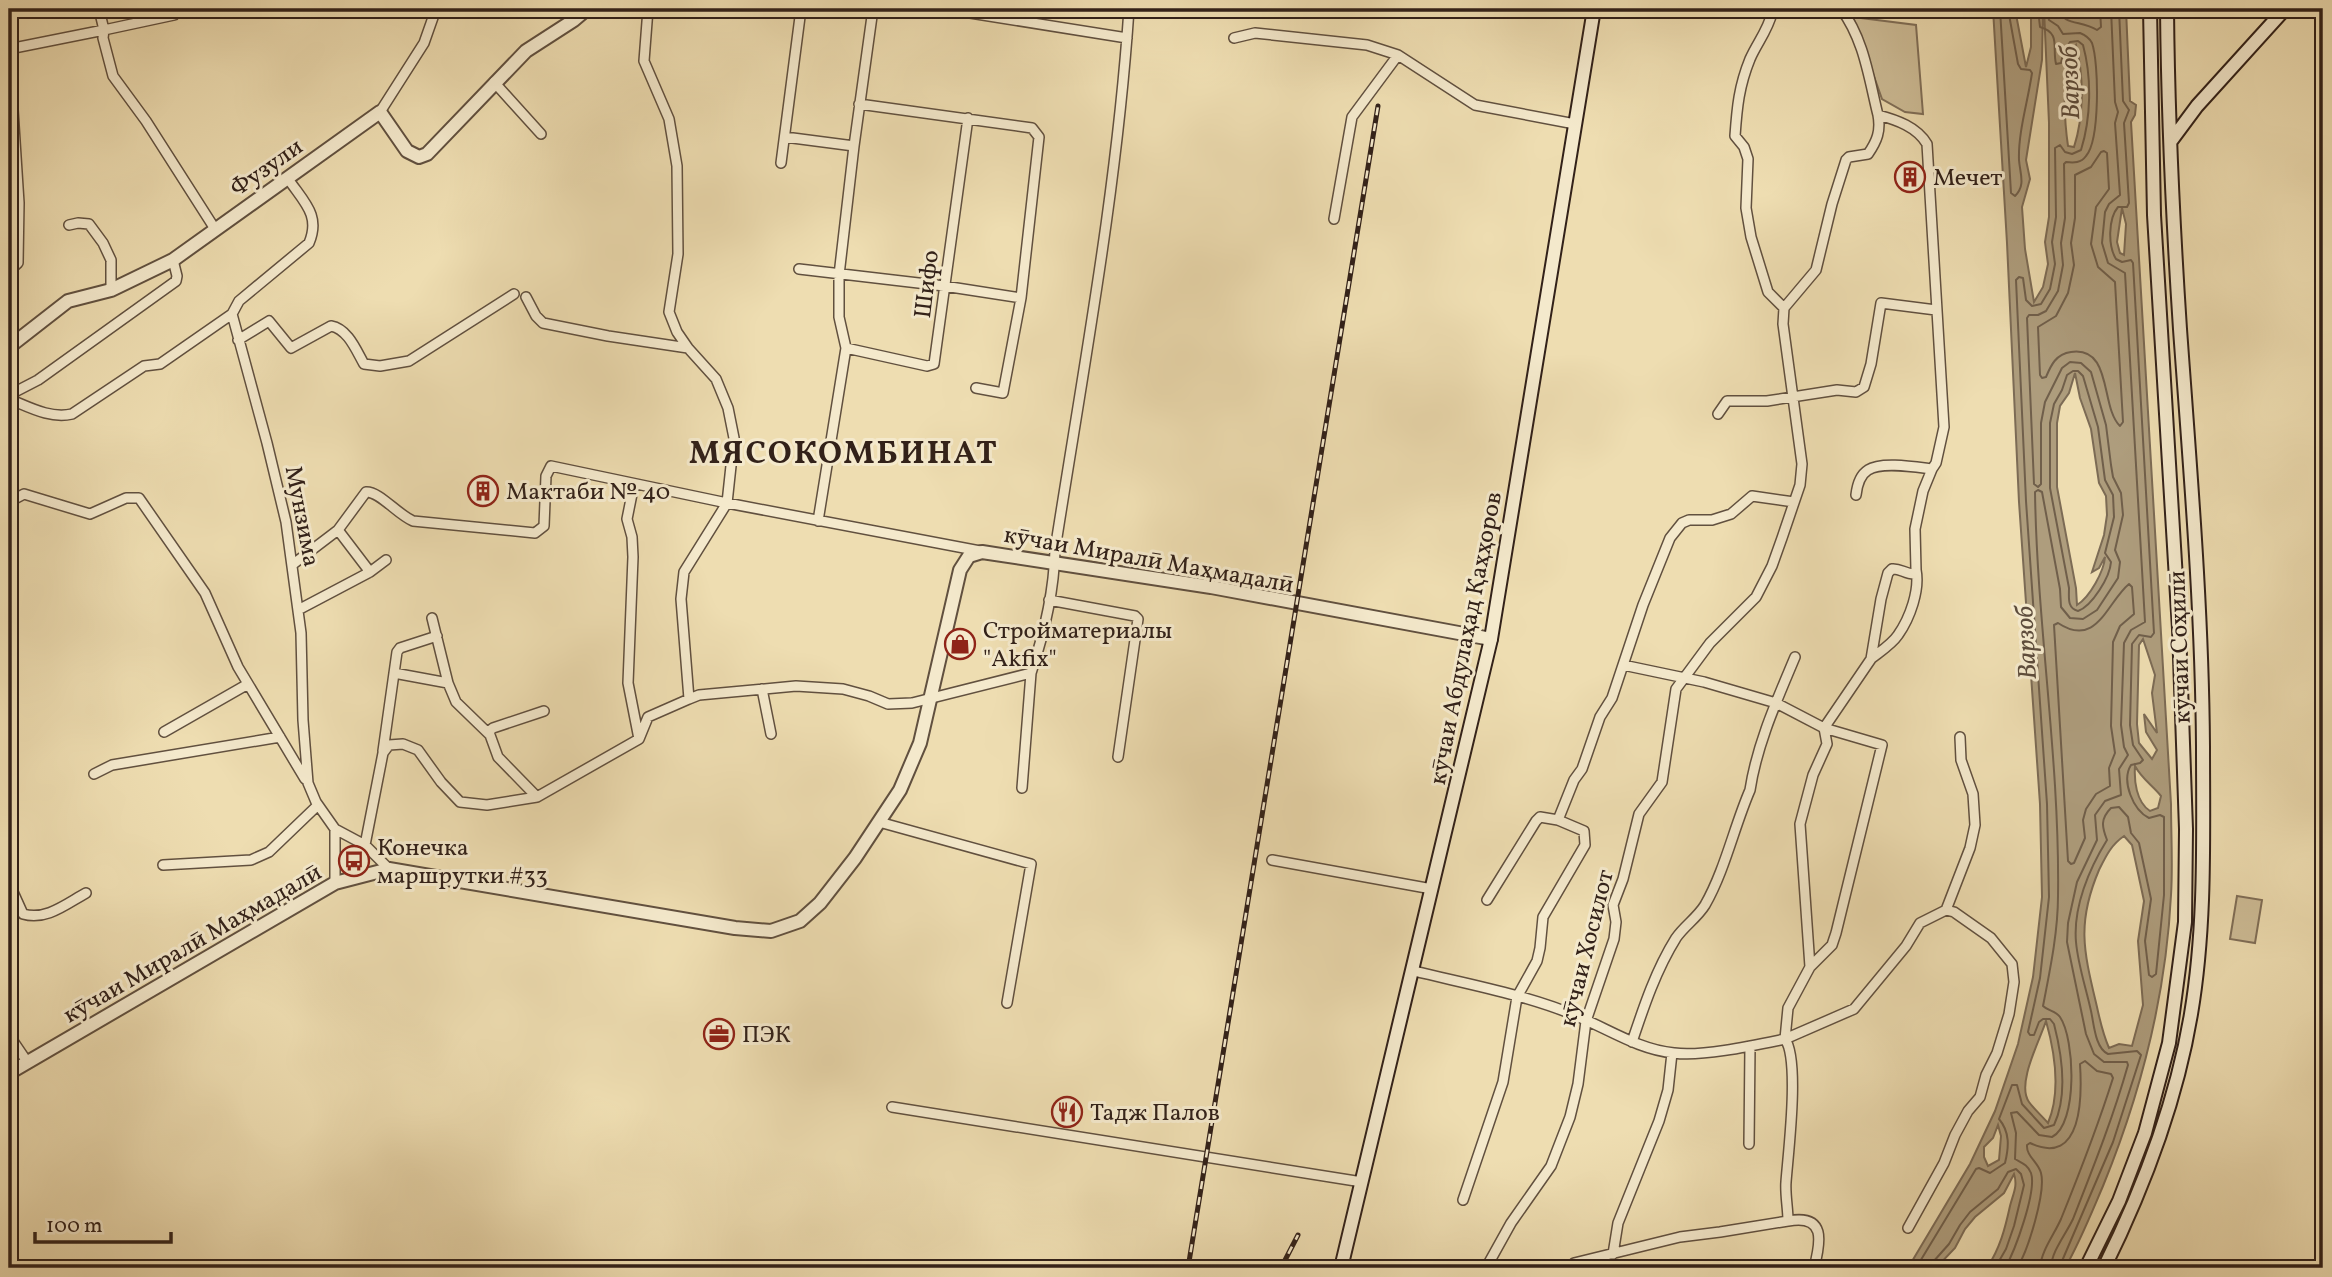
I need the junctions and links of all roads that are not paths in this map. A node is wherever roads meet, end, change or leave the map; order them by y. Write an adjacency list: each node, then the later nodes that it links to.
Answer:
1 (99, 9): 20 (street)
2 (436, 9): 27 (street, Фузули)
3 (587, 9): 25 (main road)
4 (648, 9): 54 (street)
5 (801, 9): 32 (street)
6 (873, 9): 26 (street)
7 (945, 9): 21 (street)
8 (1129, 9): 21 (street)
9 (1594, 9): 30 (main road, кӯчаи Абдулаҳад Қаҳҳоров)
10 (1758, 9): 19 (street)
11 (1800, 9): 19 (street)
12 (1841, 9): 28 (street)
13 (2150, 9): 61 (main road, кӯчаи Соҳилӣ)
14 (2166, 9): 33 (main road, кӯчаи Соҳилӣ)
15 (2225, 9): 16 (main road)
16 (2250, 9)
17 (2285, 9): 33 (main road)
18 (175, 12): 20 (street)
19 (1772, 13): 49 (street, кӯчаи Хосилот)
20 (104, 30): 23 (street); 39 (street)
21 (1127, 38): 74 (street)
22 (1234, 38): 24 (street)
23 (9, 48): 42 (street)
24 (1398, 55): 30 (street); 37 (street)
25 (494, 82): 27 (main road); 31 (street)
26 (859, 103): 29 (street); 34 (street)
27 (380, 112): 39 (main road, Фузули)
28 (1878, 115): 49 (street); 50 (street)
29 (968, 118): 44 (street, Шифо); 48 (street)
30 (1575, 124): 82 (main road, кӯчаи Абдулаҳад Қаҳҳоров)
31 (541, 134)
32 (785, 137): 34 (street); 35 (street)
33 (2171, 141): 60 (main road, кӯчаи Соҳилӣ)
34 (854, 146): 43 (street)
35 (781, 163)
36 (291, 183): 51 (street)
37 (1334, 219)
38 (69, 225): 45 (street)
39 (215, 229): 40 (main road, Фузули)
40 (173, 260): 45 (main road, Фузули); 58 (street)
41 (799, 269): 43 (street)
42 (9, 271)
43 (839, 275): 44 (street); 55 (street)
44 (944, 286): 48 (street); 55 (street, Шифо)
45 (111, 290): 53 (main road, Фузули)
46 (514, 294): 52 (street)
47 (526, 297): 54 (street)
48 (1021, 298): 56 (street)
49 (1783, 308): 57 (street, кӯчаи Хосилот)
50 (1936, 310): 57 (street); 62 (street)
51 (232, 314): 52 (street, Мунзима); 58 (street)
52 (238, 340): 75 (street, Мунзима)
53 (9, 347)
54 (688, 348): 69 (street)
55 (846, 348): 70 (street)
56 (976, 388)
57 (1794, 396): 59 (street); 68 (street, кӯчаи Хосилот)
58 (9, 397)
59 (1718, 414)
60 (2188, 431): 61 (main road); 63 (main road, кӯчаи Соҳилӣ)
61 (2166, 433): 64 (main road, кӯчаи Соҳилӣ)
62 (1932, 468): 66 (street); 76 (street)
63 (2193, 481): 64 (main road); 147 (main road, кӯчаи Соҳилӣ)
64 (2169, 482): 146 (main road, кӯчаи Соҳилӣ)
65 (634, 484): 69 (street); 71 (street); 102 (street)
66 (1856, 495)
67 (9, 502): 90 (street)
68 (1794, 502): 85 (street); 88 (street, кӯчаи Хосилот)
69 (727, 503): 70 (street); 92 (street)
70 (818, 521): 72 (street)
71 (338, 530): 75 (street); 77 (street)
72 (982, 552): 74 (main road, кӯчаи Миралӣ Маҳмадалӣ); 93 (main road, кӯчаи Миралӣ Маҳмадалӣ)
73 (386, 560): 77 (street)
74 (1055, 562): 78 (street); 82 (main road, кӯчаи Миралӣ Маҳмадалӣ)
75 (292, 565): 79 (street, Мунзима)
76 (1916, 570): 84 (street); 84 (street)
77 (370, 572): 79 (street)
78 (1049, 600): 87 (street); 104 (street)
79 (298, 610): 106 (street, Мунзима)
80 (432, 618): 81 (street)
81 (437, 636): 86 (street); 89 (street)
82 (1491, 639): 119 (main road, кӯчаи Абдулаҳад Қаҳҳоров)
83 (1795, 657): 94 (street)
84 (1871, 659): 96 (street)
85 (1623, 665): 88 (street); 110 (street)
86 (394, 673): 89 (street); 103 (street)
87 (1031, 673): 93 (street); 107 (street)
88 (1685, 678): 94 (street); 127 (street, кӯчаи Хосилот)
89 (448, 683): 98 (street)
90 (248, 684): 97 (street); 100 (street)
91 (762, 689): 92 (street); 93 (street); 99 (street)
92 (689, 699): 102 (street)
93 (929, 700): 111 (main road, кӯчаи Миралӣ Маҳмадалӣ)
94 (1776, 703): 96 (street); 130 (street)
95 (544, 711): 98 (street)
96 (1824, 728): 123 (street); 123 (street)
97 (164, 732)
98 (488, 732): 108 (street)
99 (772, 734)
100 (280, 737): 105 (street); 106 (street)
101 (1959, 737): 122 (street)
102 (639, 739): 108 (street)
103 (383, 753): 108 (street); 113 (street)
104 (1118, 757)
105 (94, 774)
106 (307, 783): 109 (street, Мунзима)
107 (1022, 788)
108 (537, 797)
109 (318, 805): 112 (street, Мунзима); 115 (street)
110 (1558, 820): 121 (street); 125 (street)
111 (879, 822): 116 (main road, кӯчаи Миралӣ Маҳмадалӣ); 126 (street)
112 (335, 829): 113 (street, Мунзима); 118 (street)
113 (365, 845): 116 (street, Мунзима)
114 (1272, 860): 119 (street)
115 (163, 865)
116 (389, 869): 118 (main road, кӯчаи Миралӣ Маҳмадалӣ)
117 (9, 883): 120 (street)
118 (335, 883): 133 (main road, кӯчаи Миралӣ Маҳмадалӣ)
119 (1432, 889): 124 (main road, кӯчаи Абдулаҳад Қаҳҳоров)
120 (86, 893)
121 (1487, 900)
122 (1946, 910): 129 (street); 140 (street)
123 (1810, 967): 129 (street)
124 (1413, 971): 125 (street); 137 (main road, кӯчаи Абдулаҳад Қаҳҳоров)
125 (1517, 997): 127 (street); 138 (street)
126 (1007, 1003)
127 (1586, 1021): 130 (street); 143 (street, кӯчаи Хосилот)
128 (9, 1035): 133 (street)
129 (1785, 1040): 131 (street); 139 (street)
130 (1632, 1042): 132 (street)
131 (1750, 1046): 132 (street); 136 (street)
132 (1672, 1053): 141 (street)
133 (27, 1062): 134 (main road, кӯчаи Миралӣ Маҳмадалӣ)
134 (9, 1073)
135 (892, 1107): 137 (street)
136 (1749, 1143)
137 (1362, 1182): 142 (main road, кӯчаи Абдулаҳад Қаҳҳоров)
138 (1463, 1199)
139 (1788, 1221): 141 (street); 145 (street)
140 (1908, 1228)
141 (1613, 1254): 144 (street)
142 (1341, 1268)
143 (1486, 1268)
144 (1570, 1268)
145 (1814, 1268)
146 (2086, 1268)
147 (2104, 1268)

